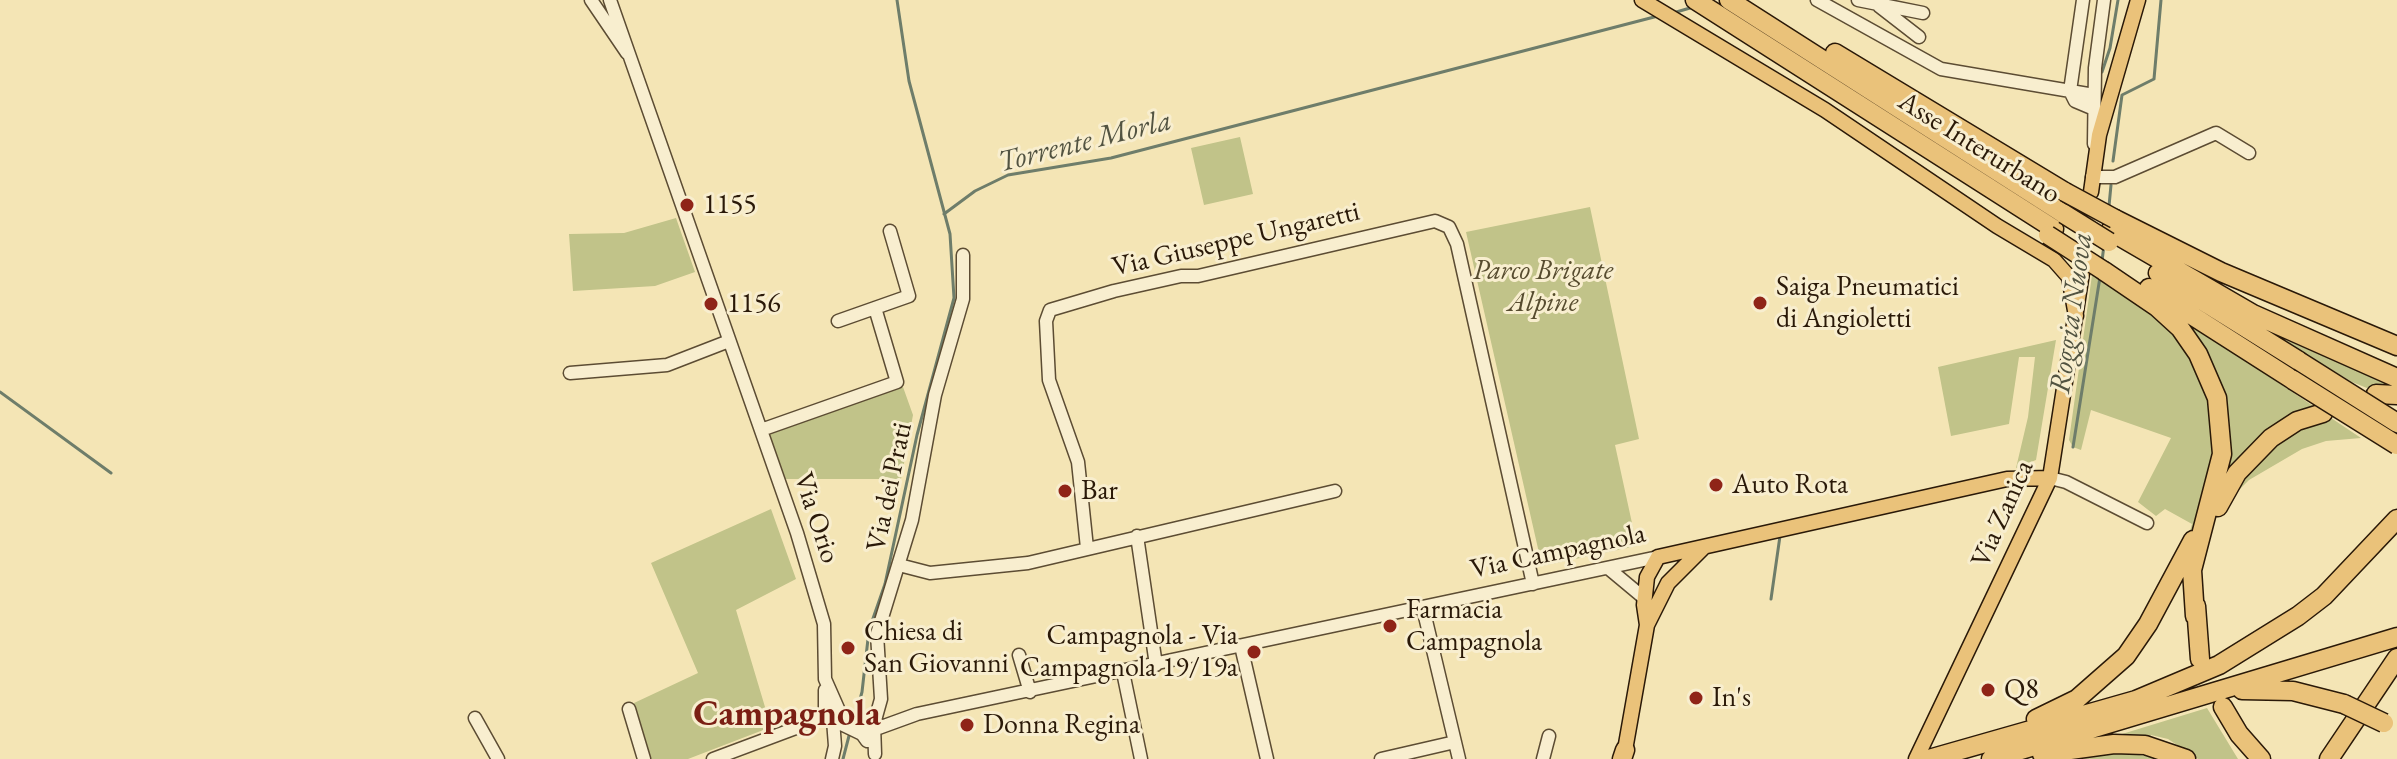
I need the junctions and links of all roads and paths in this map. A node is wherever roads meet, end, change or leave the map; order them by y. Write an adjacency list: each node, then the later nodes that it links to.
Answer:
1 (591, 0): 15 (street, Via Orio)
2 (610, 0): 15 (street, Via Orio)
3 (1695, 0): 22 (highway, Asse Interurbano)
4 (1729, 0): 13 (highway)
5 (1817, 0): 16 (street)
6 (1858, 0): 11 (street)
7 (2083, 0): 16 (street)
8 (2104, 0): 17 (street)
9 (2138, 0): 19 (main road)
10 (1644, 1): 30 (main road)
11 (1881, 2): 12 (street); 14 (street)
12 (1923, 13)
13 (1777, 29): 22 (highway); 22 (highway)
14 (1919, 37)
15 (628, 54): 32 (street, Via Orio)
16 (2070, 91): 17 (street); 18 (street)
17 (2094, 95): 18 (street)
18 (2094, 109): 19 (street)
19 (2095, 153): 21 (main road)
20 (2249, 153): 21 (street)
21 (2101, 181)
22 (2060, 215): 24 (highway); 26 (highway, Asse Interurbano)
23 (890, 231): 29 (street)
24 (2111, 231): 28 (highway); 33 (highway); 40 (highway, bridge)
25 (963, 255): 53 (street, Via dei Prati)
26 (2105, 266): 42 (highway, Asse Interurbano, bridge); 47 (highway)
27 (2082, 273): 30 (main road, Via Zanica)
28 (2216, 293): 34 (highway); 36 (highway)
29 (875, 308): 31 (street); 41 (street)
30 (2076, 316): 43 (main road, Via Zanica)
31 (838, 321)
32 (729, 341): 35 (street); 41 (street, Via Orio)
33 (2397, 346)
34 (2397, 370)
35 (570, 373)
36 (2397, 378)
37 (2376, 394): 38 (highway)
38 (2397, 395)
39 (2323, 413): 59 (highway)
40 (2397, 423)
41 (761, 430): 75 (street, Via Orio)
42 (2397, 445)
43 (2050, 478): 48 (street); 51 (main road, Via Campagnola); 95 (main road, Via Zanica)
44 (1335, 491): 49 (street)
45 (2397, 506): 69 (highway)
46 (2397, 519): 69 (highway)
47 (2204, 520): 59 (highway); 82 (highway)
48 (2147, 523)
49 (1137, 536): 50 (street); 66 (street)
50 (1087, 548): 53 (street); 55 (street, Via Giuseppe Ungaretti)
51 (1703, 548): 52 (main road, Via Campagnola); 56 (main road)
52 (1658, 557): 54 (street, Via Campagnola); 56 (main road); 57 (main road)
53 (899, 565): 78 (street, Via dei Prati)
54 (1608, 568): 55 (street, Via Campagnola); 57 (street)
55 (1533, 584): 58 (street, Via Campagnola)
56 (1660, 595): 60 (main road)
57 (1644, 598): 60 (main road)
58 (1423, 608): 62 (street, Via Campagnola); 81 (street)
59 (2195, 616): 65 (highway)
60 (1647, 625): 84 (main road)
61 (2397, 637): 71 (highway)
62 (1241, 646): 66 (street, Via Campagnola); 91 (street)
63 (1019, 655): 70 (street)
64 (2397, 658): 73 (highway)
65 (2200, 659)
66 (1156, 665): 67 (street, Via Campagnola)
67 (1123, 672): 70 (street, Via Campagnola); 90 (street)
68 (2397, 676): 73 (highway)
69 (2193, 678): 82 (highway)
70 (1030, 692): 78 (street, Via Campagnola)
71 (2199, 697): 77 (highway, bridge); 82 (highway)
72 (2223, 707): 79 (highway)
73 (2365, 708): 99 (highway)
74 (629, 709): 87 (street)
75 (838, 717): 78 (street); 88 (street); 89 (street, Via Orio)
76 (475, 718): 86 (street)
77 (2391, 727)
78 (865, 731): 83 (street)
79 (2239, 734): 97 (highway); 98 (highway)
80 (1549, 736): 94 (street)
81 (1455, 742): 92 (street); 93 (street)
82 (1991, 753): 85 (highway); 96 (highway)
83 (876, 756)
84 (1625, 756)
85 (1934, 758)
86 (498, 759)
87 (644, 759)
88 (713, 759)
89 (832, 759)
90 (1141, 759)
91 (1267, 759)
92 (1381, 759)
93 (1459, 759)
94 (1543, 759)
95 (1916, 759)
96 (2186, 759)
97 (2248, 759)
98 (2261, 759)
99 (2329, 759)

